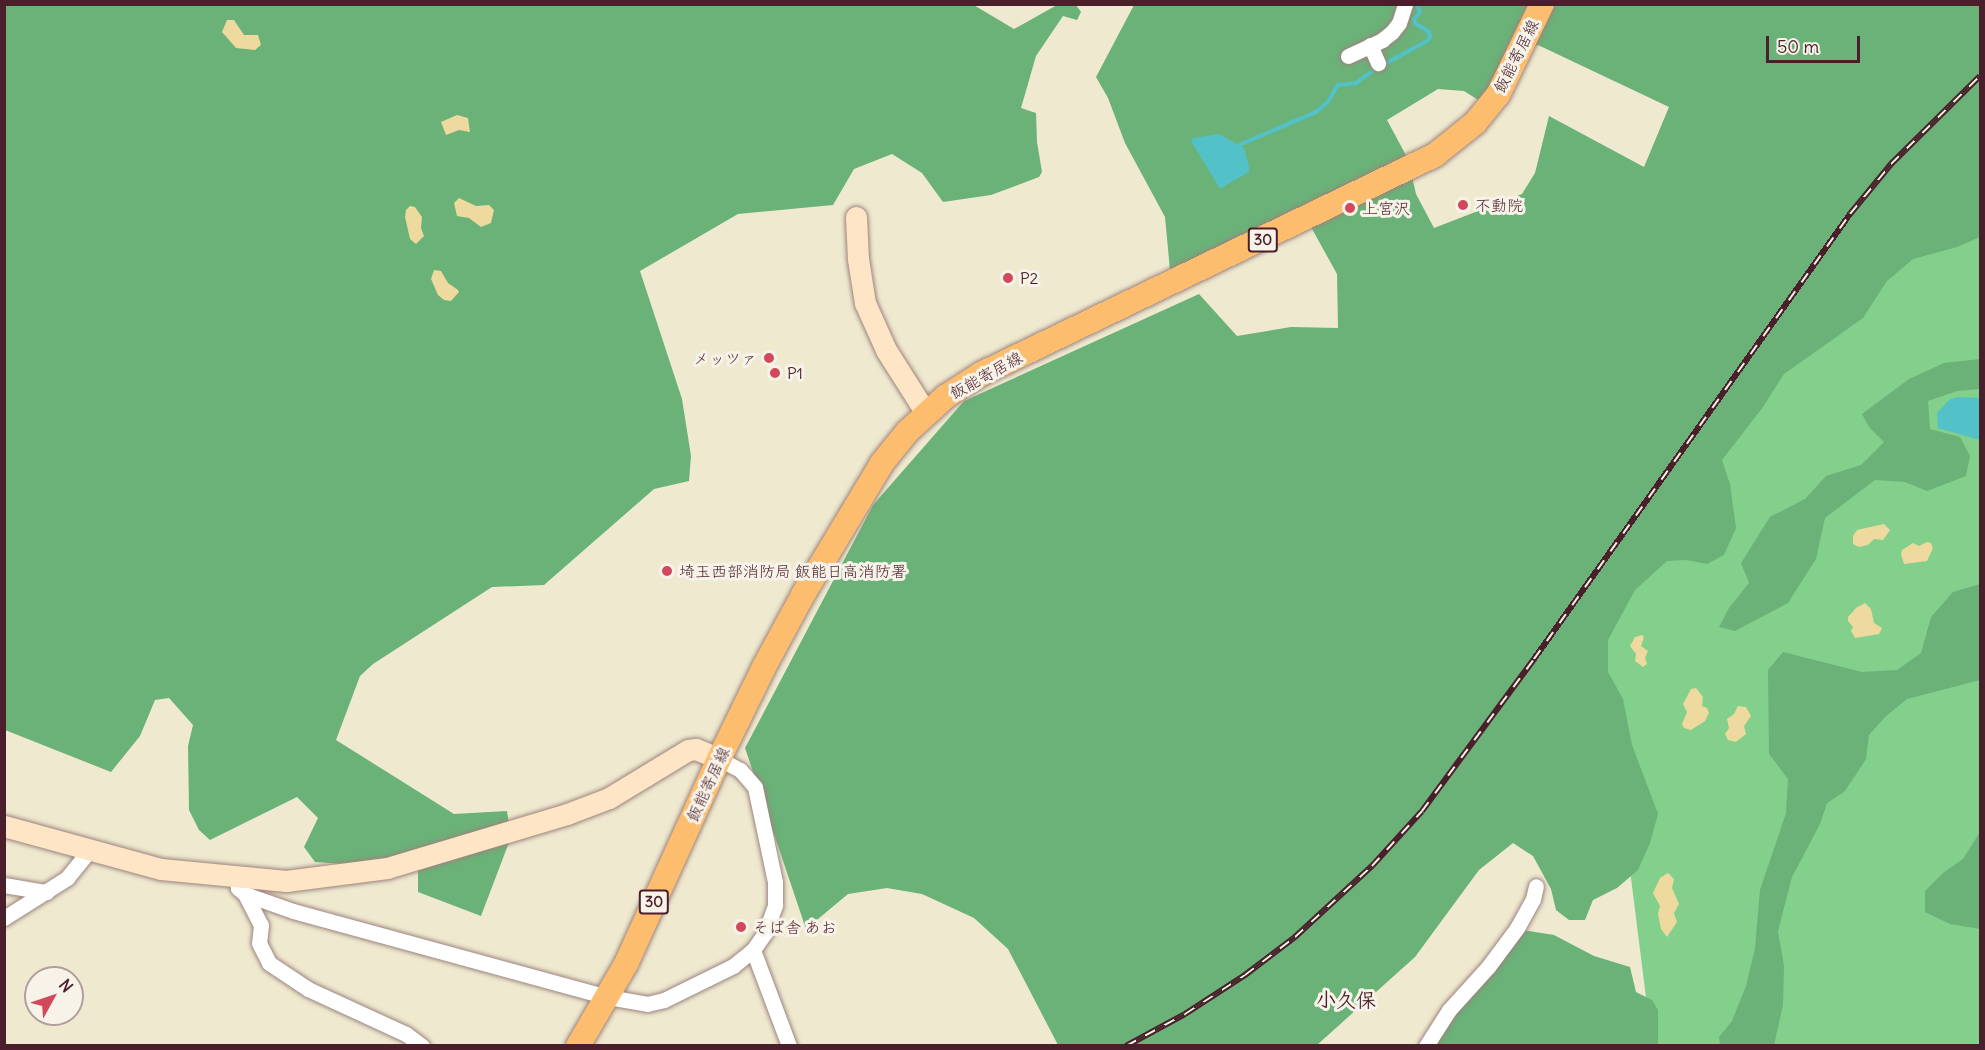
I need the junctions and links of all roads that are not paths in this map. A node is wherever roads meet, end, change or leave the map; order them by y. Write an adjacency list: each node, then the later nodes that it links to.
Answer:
1 (1405, 4): 3 (street)
2 (1542, 4): 7 (main road, 飯能寄居線 / 30)
3 (1370, 45): 4 (street); 5 (street)
4 (1348, 56)
5 (1378, 63)
6 (856, 217): 7 (street)
7 (926, 413): 8 (main road, 飯能寄居線 / 30)
8 (719, 759): 12 (street); 16 (street); 17 (main road, 飯能寄居線 / 30)
9 (4, 826): 10 (street)
10 (89, 851): 12 (street); 14 (street)
11 (4, 885): 14 (street)
12 (241, 886): 17 (street); 19 (street)
13 (1536, 886): 21 (street)
14 (46, 892): 15 (street)
15 (4, 918)
16 (753, 950): 17 (street); 20 (street)
17 (608, 997): 18 (main road, 飯能寄居線 / 30)
18 (580, 1043)
19 (422, 1046)
20 (789, 1046)
21 (1426, 1046)

